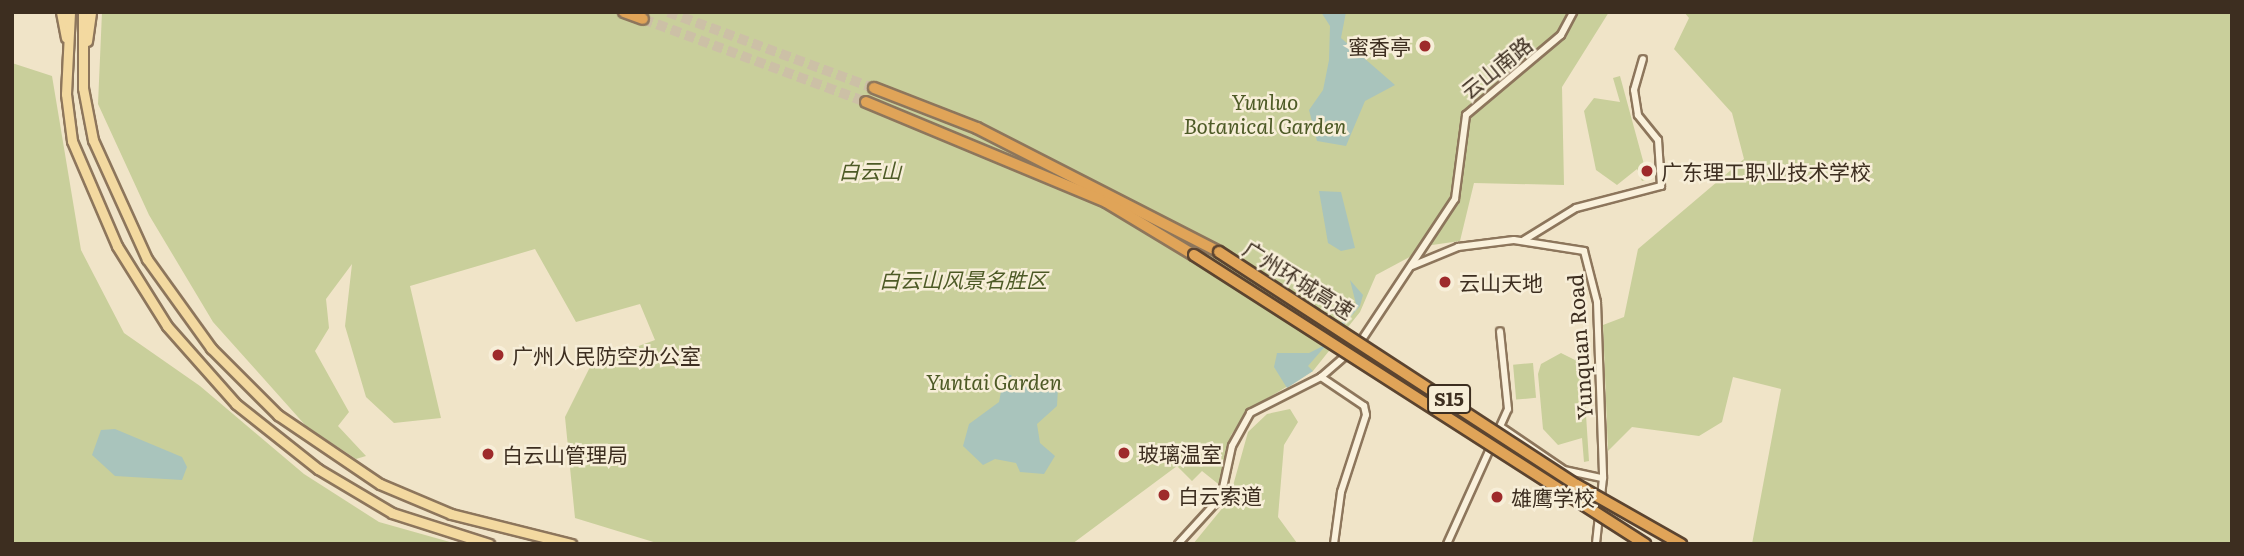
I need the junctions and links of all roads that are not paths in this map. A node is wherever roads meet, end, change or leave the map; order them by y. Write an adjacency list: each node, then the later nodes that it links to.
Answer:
1 (61, 12): 8 (main road)
2 (70, 12): 8 (main road)
3 (83, 12): 10 (main road)
4 (91, 12): 10 (main road)
5 (624, 12): 7 (highway)
6 (1573, 12): 14 (street, 云山南路)
7 (643, 19)
8 (68, 46): 20 (main road)
9 (1643, 59): 13 (street)
10 (82, 70): 21 (main road)
11 (874, 88): 26 (highway, 广州环城高速 / S15, bridge)
12 (866, 102): 25 (highway, 广州环城高速 / S15, bridge)
13 (1524, 240): 14 (street, Yunquan Road); 18 (street, Yunquan Road)
14 (1407, 269): 16 (street, 云山南路)
15 (1500, 331): 17 (street)
16 (1321, 377): 19 (street, 云山南路); 22 (street)
17 (1501, 427): 18 (street); 23 (street)
18 (1603, 478): 24 (street, Yunquan Road)
19 (1179, 543)
20 (489, 544)
21 (571, 544)
22 (1334, 544)
23 (1447, 544)
24 (1596, 544)
25 (1645, 544)
26 (1681, 544)

